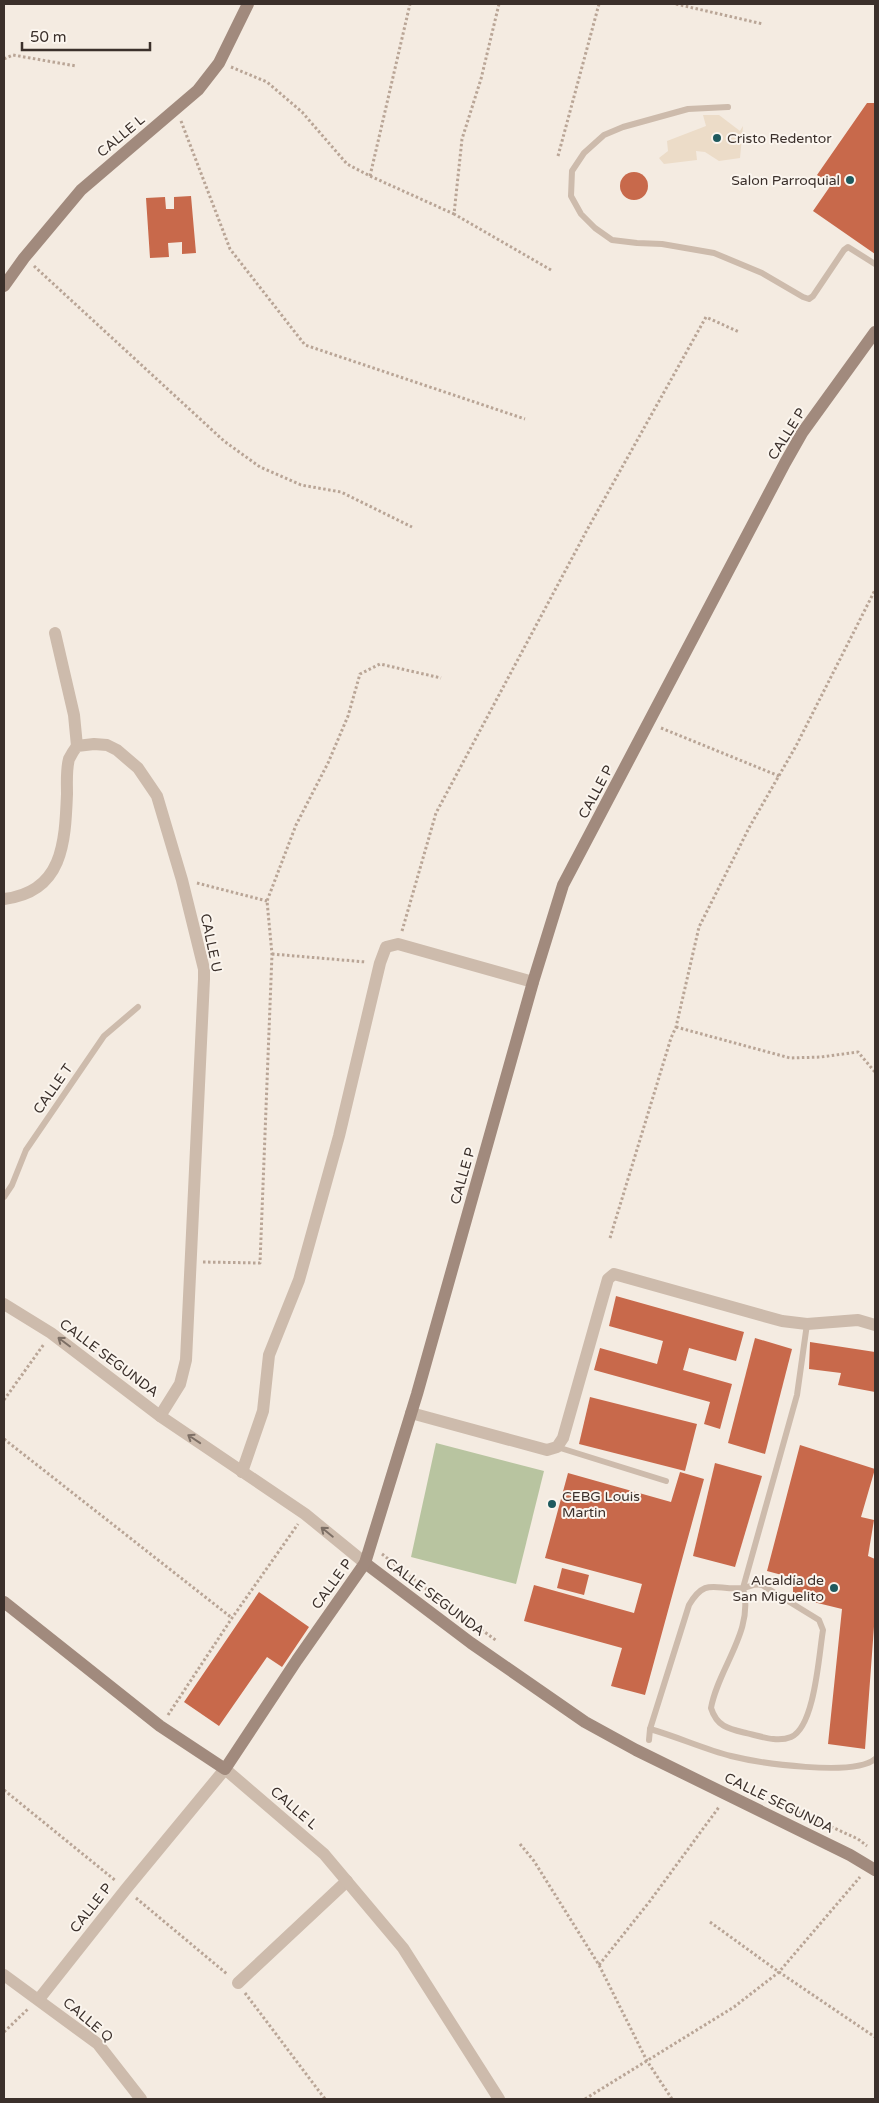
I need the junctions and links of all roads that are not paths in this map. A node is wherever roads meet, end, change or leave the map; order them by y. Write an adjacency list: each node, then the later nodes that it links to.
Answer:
1 (248, 4): 4 (street, CALLE L)
2 (728, 107): 3 (lane)
3 (875, 264)
4 (4, 286)
5 (875, 332): 9 (street, CALLE P)
6 (55, 633): 7 (street)
7 (77, 746): 8 (street); 16 (street, CALLE U)
8 (5, 901)
9 (533, 982): 15 (street, CALLE P); 18 (street)
10 (138, 1007): 11 (lane, CALLE T)
11 (4, 1197)
12 (4, 1304): 16 (street, CALLE SEGUNDA, one-way to 12)
13 (807, 1324): 14 (street); 17 (street); 21 (lane)
14 (875, 1325)
15 (411, 1413): 17 (street); 20 (street, CALLE P)
16 (160, 1416): 18 (street, CALLE SEGUNDA, one-way to 16)
17 (557, 1447): 19 (lane)
18 (242, 1472): 20 (street, CALLE SEGUNDA, one-way to 18)
19 (666, 1481)
20 (365, 1563): 26 (street, CALLE P); 27 (street, CALLE SEGUNDA)
21 (743, 1588): 21 (lane); 23 (lane)
22 (4, 1602): 26 (street, CALLE L)
23 (650, 1729): 24 (lane); 25 (lane)
24 (649, 1740)
25 (875, 1759)
26 (225, 1769): 28 (street, CALLE L); 31 (street, CALLE P)
27 (872, 1868)
28 (347, 1881): 30 (street); 33 (street, CALLE L)
29 (4, 1975): 31 (street, CALLE Q)
30 (238, 1983)
31 (39, 1999): 32 (street, CALLE Q)
32 (141, 2099)
33 (499, 2099)

